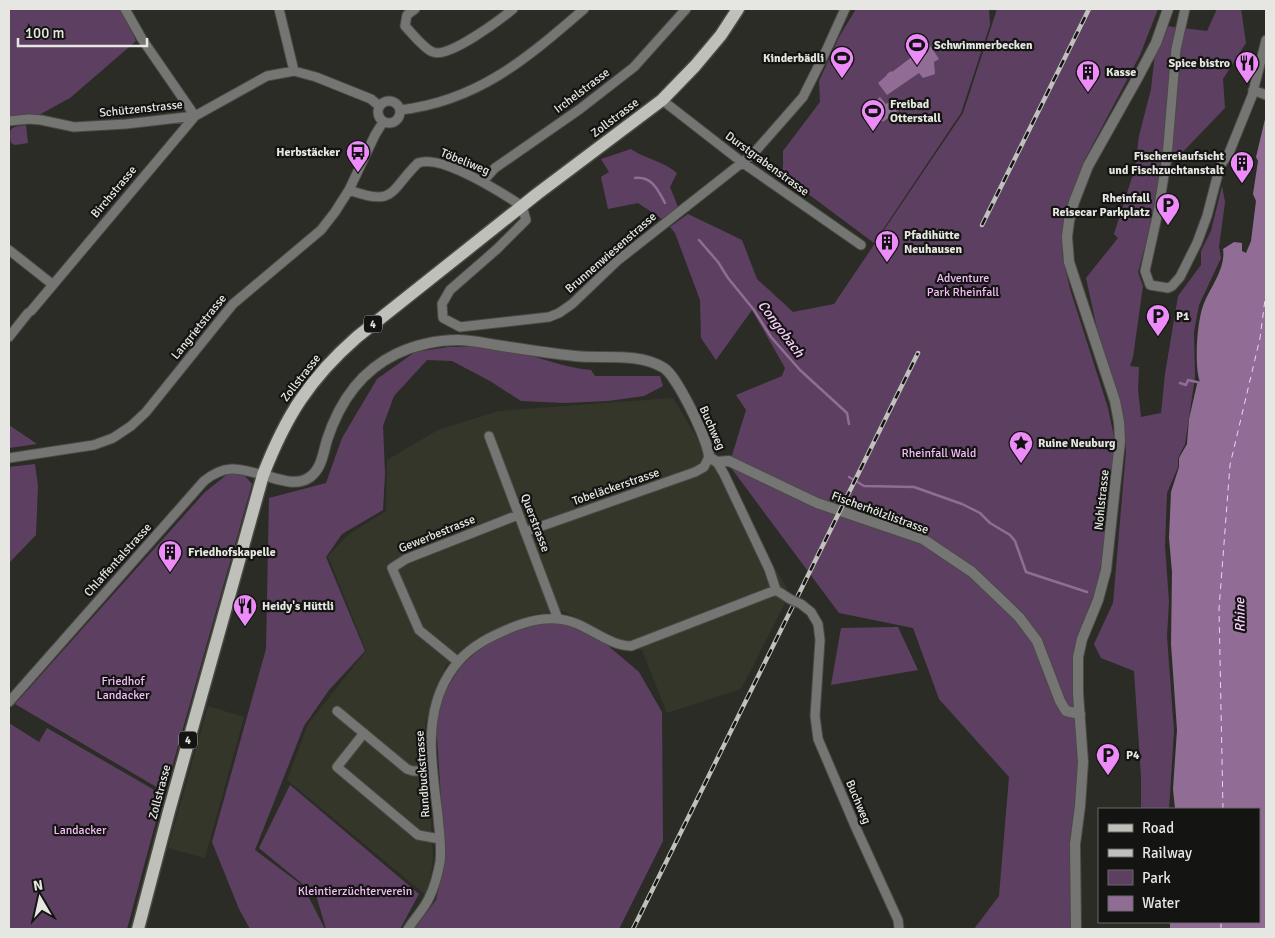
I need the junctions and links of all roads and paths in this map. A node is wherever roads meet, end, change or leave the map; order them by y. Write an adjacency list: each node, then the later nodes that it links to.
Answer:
1 (125, 9): 18 (street)
2 (280, 9): 12 (street)
3 (415, 9): 4 (street)
4 (513, 9)
5 (584, 9): 17 (street)
6 (686, 9): 22 (street, Irchelstrasse)
7 (738, 9): 15 (main road, Zollstrasse / 4)
8 (845, 9): 21 (street, Brunnenwiesenstrasse)
9 (1168, 9): 40 (street, Nohlstrasse)
10 (1185, 9): 13 (street)
11 (1266, 40): 13 (street)
12 (294, 71): 16 (street, Schützenstrasse); 18 (street, Schützenstrasse)
13 (1253, 90): 14 (street)
14 (1266, 94)
15 (662, 100): 21 (street, Durstgrabenstrasse); 24 (main road, Zollstrasse / 4)
16 (379, 106): 17 (street); 20 (street)
17 (400, 110): 20 (street)
18 (194, 116): 19 (street, Schützenstrasse); 27 (street, Birchstrasse)
19 (9, 121)
20 (383, 122): 23 (street, Langrietstrasse)
21 (742, 163): 24 (street, Brunnenwiesenstrasse); 25 (street, Durstgrabenstrasse)
22 (483, 181): 23 (street, Töbeliweg); 24 (street, Töbeliweg)
23 (350, 190): 30 (street, Langrietstrasse)
24 (522, 206): 32 (main road, Zollstrasse / 4)
25 (861, 245)
26 (9, 250): 27 (street)
27 (52, 284): 28 (street, Birchstrasse)
28 (9, 337)
29 (489, 436): 33 (street, Querstrasse)
30 (9, 458)
31 (713, 460): 32 (street, Buchweg); 34 (street, Tobeläckerstrasse); 35 (street, Buchweg); 40 (street, Fischerhölzlistrasse)
32 (263, 475): 38 (street, Chlaffentalstrasse); 44 (main road, Zollstrasse / 4)
33 (518, 515): 34 (street, Querstrasse); 37 (street, Gewerbestrasse)
34 (525, 532): 36 (street, Querstrasse)
35 (776, 590): 36 (street, Rundbuckstrasse); 46 (street, Buchweg, bridge)
36 (558, 619): 37 (street, Rundbuckstrasse)
37 (457, 662): 42 (street, Rundbuckstrasse)
38 (9, 702)
39 (337, 711): 41 (street)
40 (1080, 714): 47 (street, Nohlstrasse)
41 (364, 733): 42 (street); 43 (street)
42 (433, 771): 43 (street, Rundbuckstrasse)
43 (440, 839): 45 (street, Rundbuckstrasse)
44 (138, 929)
45 (408, 929)
46 (899, 929)
47 (1076, 929)

